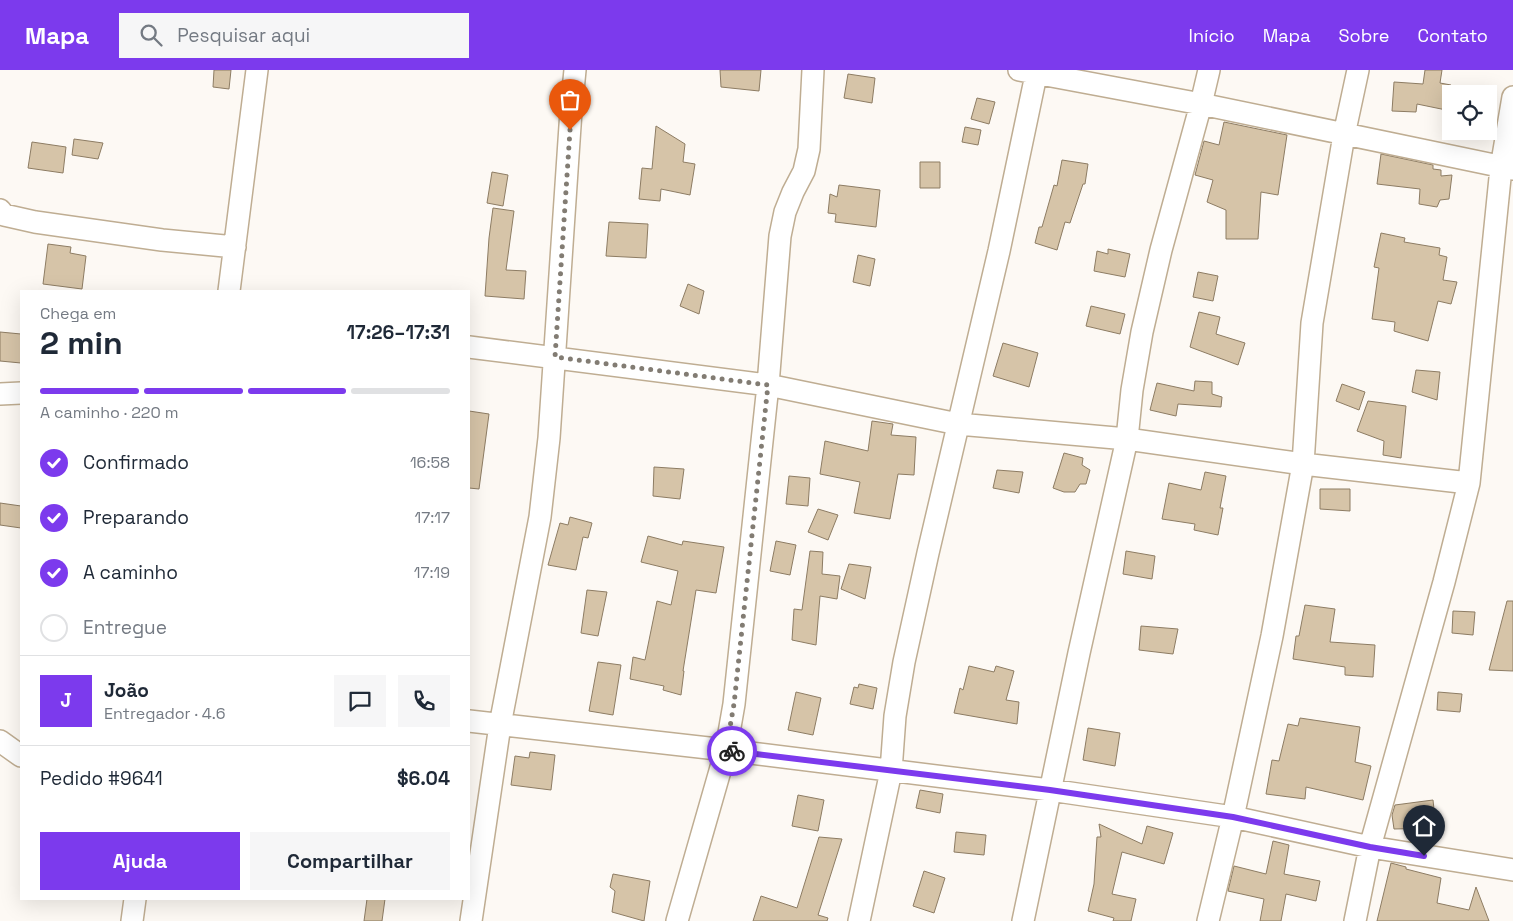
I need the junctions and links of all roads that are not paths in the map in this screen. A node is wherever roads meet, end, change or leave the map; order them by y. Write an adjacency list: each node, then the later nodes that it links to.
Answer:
1 (257, 70): 12 (street)
2 (575, 70): 15 (street)
3 (814, 70): 16 (street)
4 (1209, 70): 8 (street)
5 (1358, 70): 9 (street)
6 (1031, 71): 8 (street); 19 (street)
7 (1513, 97): 10 (street)
8 (1201, 104): 9 (street); 20 (street)
9 (1344, 134): 10 (street); 21 (street)
10 (1507, 169): 22 (street)
11 (0, 210): 12 (street)
12 (235, 247): 13 (street)
13 (229, 290)
14 (470, 347): 15 (street)
15 (555, 357): 16 (street); 24 (street)
16 (768, 385): 19 (street); 26 (street)
17 (20, 393): 18 (street)
18 (0, 394)
19 (958, 424): 20 (street); 28 (street)
20 (1127, 439): 21 (street); 29 (street)
21 (1303, 464): 22 (street); 30 (street)
22 (1469, 483): 31 (street)
23 (470, 721): 24 (street)
24 (500, 725): 26 (street); 35 (street)
25 (0, 741): 27 (street)
26 (726, 750): 28 (street); 36 (street)
27 (20, 755)
28 (891, 771): 29 (street); 37 (street)
29 (1050, 790): 30 (street); 38 (street)
30 (1233, 817): 31 (street); 39 (street)
31 (1370, 847): 32 (street); 40 (street)
32 (1513, 870)
33 (135, 900): 34 (street)
34 (132, 921)
35 (471, 921)
36 (677, 921)
37 (859, 921)
38 (1023, 921)
39 (1208, 921)
40 (1355, 921)

